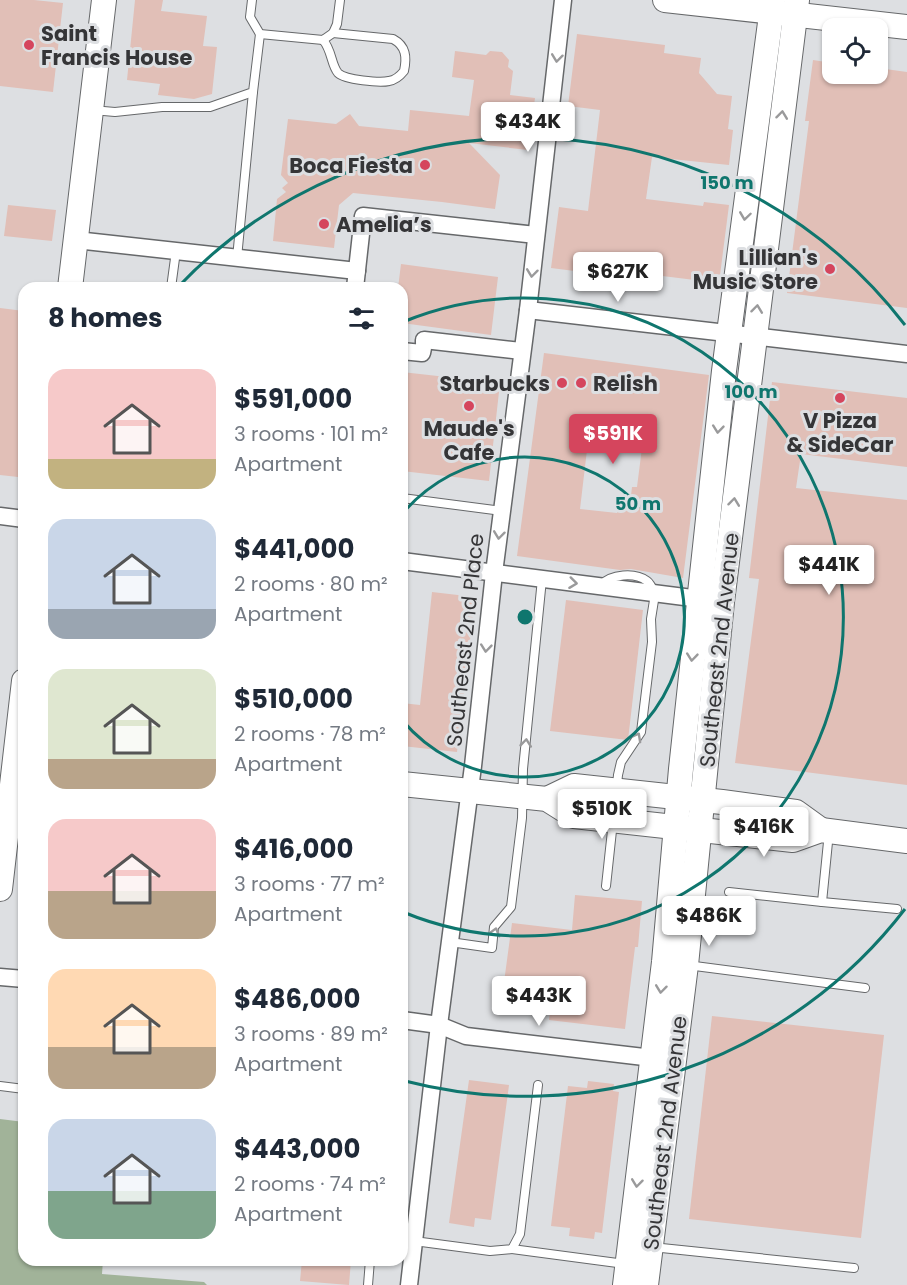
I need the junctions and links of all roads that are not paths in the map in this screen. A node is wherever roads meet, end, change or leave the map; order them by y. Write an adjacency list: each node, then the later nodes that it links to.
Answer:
1 (104, 0): 12 (street)
2 (252, 0): 9 (lane)
3 (340, 0): 8 (lane)
4 (563, 0): 13 (street, Southeast 2nd Place, one-way to 13)
5 (664, 0): 6 (street)
6 (784, 7): 7 (street); 21 (street, one-way to 21); 22 (street, Southeast 2nd Avenue, one-way to 6)
7 (907, 27)
8 (333, 33): 10 (lane); 10 (lane)
9 (260, 34): 10 (lane); 11 (lane)
10 (323, 40)
11 (253, 92): 12 (lane); 16 (lane)
12 (92, 110): 14 (street)
13 (536, 235): 17 (street); 20 (street, Southeast 2nd Place, one-way to 20)
14 (76, 240): 15 (street); 18 (street)
15 (176, 251): 16 (street); 19 (lane)
16 (237, 258): 17 (street)
17 (356, 280)
18 (71, 282)
19 (172, 282)
20 (528, 310): 21 (street); 23 (street, Southeast 2nd Place)
21 (729, 333): 22 (street); 34 (street, one-way to 34)
22 (754, 336): 25 (street); 34 (street, Southeast 2nd Avenue, one-way to 22)
23 (522, 351): 24 (street); 27 (street, Southeast 2nd Place)
24 (408, 352)
25 (907, 354)
26 (408, 499): 27 (lane)
27 (502, 511): 31 (street, Southeast 2nd Place, one-way to 31)
28 (0, 516): 29 (street)
29 (18, 518)
30 (408, 562): 31 (street)
31 (494, 573): 32 (street); 39 (street, Southeast 2nd Place, one-way to 39)
32 (542, 579): 33 (street, one-way to 33); 40 (lane, one-way to 32)
33 (655, 594): 34 (street); 38 (lane, one-way to 33)
34 (710, 601): 41 (street, Southeast 2nd Avenue, one-way to 41); 43 (street, Southeast 2nd Avenue)
35 (18, 718): 36 (street)
36 (14, 742): 50 (street)
37 (408, 785): 39 (street)
38 (616, 790): 41 (street); 42 (street); 44 (lane)
39 (470, 791): 40 (street); 54 (street, Southeast 2nd Place)
40 (523, 796): 42 (street); 54 (lane, one-way to 40)
41 (678, 798): 43 (street); 45 (street, Southeast 2nd Avenue)
42 (547, 799): 44 (street)
43 (704, 800): 46 (street, Southeast 2nd Avenue); 47 (street)
44 (613, 820): 45 (street); 49 (lane)
45 (675, 827): 46 (street); 55 (street, Southeast 2nd Avenue)
46 (701, 829): 47 (street); 55 (street, Southeast 2nd Avenue)
47 (825, 831): 48 (street); 52 (lane)
48 (907, 841)
49 (606, 886)
50 (0, 889)
51 (729, 892): 52 (lane)
52 (822, 902): 53 (lane)
53 (897, 909)
54 (450, 942): 60 (street, Southeast 2nd Place)
55 (675, 963): 58 (lane); 61 (street, Southeast 2nd Avenue)
56 (0, 977): 57 (street)
57 (18, 978)
58 (865, 988)
59 (408, 1021): 60 (street)
60 (440, 1025): 61 (street); 65 (street, Southeast 2nd Place)
61 (663, 1059): 68 (street, Southeast 2nd Avenue)
62 (538, 1085): 66 (lane)
63 (0, 1086): 64 (lane)
64 (18, 1088)
65 (414, 1240): 66 (lane); 71 (street, Southeast 2nd Place)
66 (512, 1249): 68 (lane)
67 (370, 1266): 70 (lane)
68 (638, 1266): 69 (lane)
69 (854, 1268)
70 (368, 1285)
71 (409, 1285)

